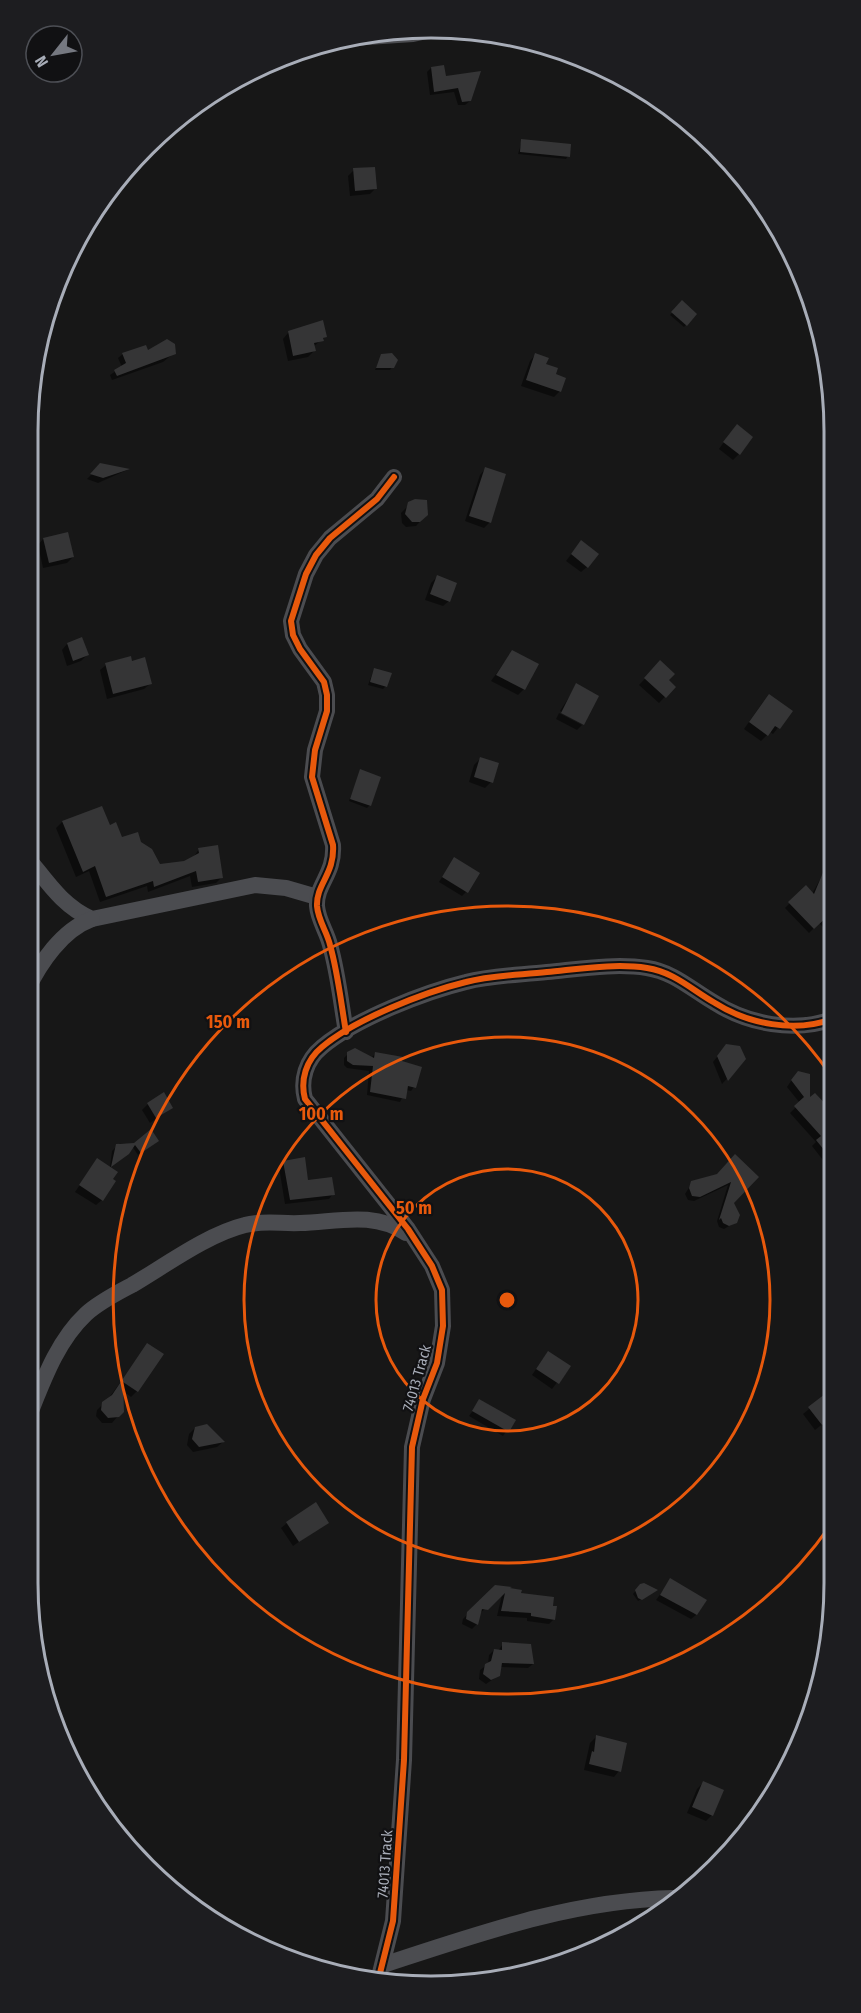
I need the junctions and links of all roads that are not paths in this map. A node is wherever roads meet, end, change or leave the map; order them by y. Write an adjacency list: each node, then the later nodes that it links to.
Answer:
1 (394, 477): 3 (street)
2 (38, 871): 4 (street)
3 (317, 897): 4 (street); 7 (street)
4 (92, 918): 5 (street)
5 (38, 969)
6 (824, 1020): 7 (street, 74013 Track)
7 (346, 1032): 8 (street, 74013 Track)
8 (414, 1239): 9 (street); 12 (street, 74013 Track)
9 (38, 1393)
10 (664, 1898): 11 (street)
11 (382, 1972)
12 (380, 1973)

